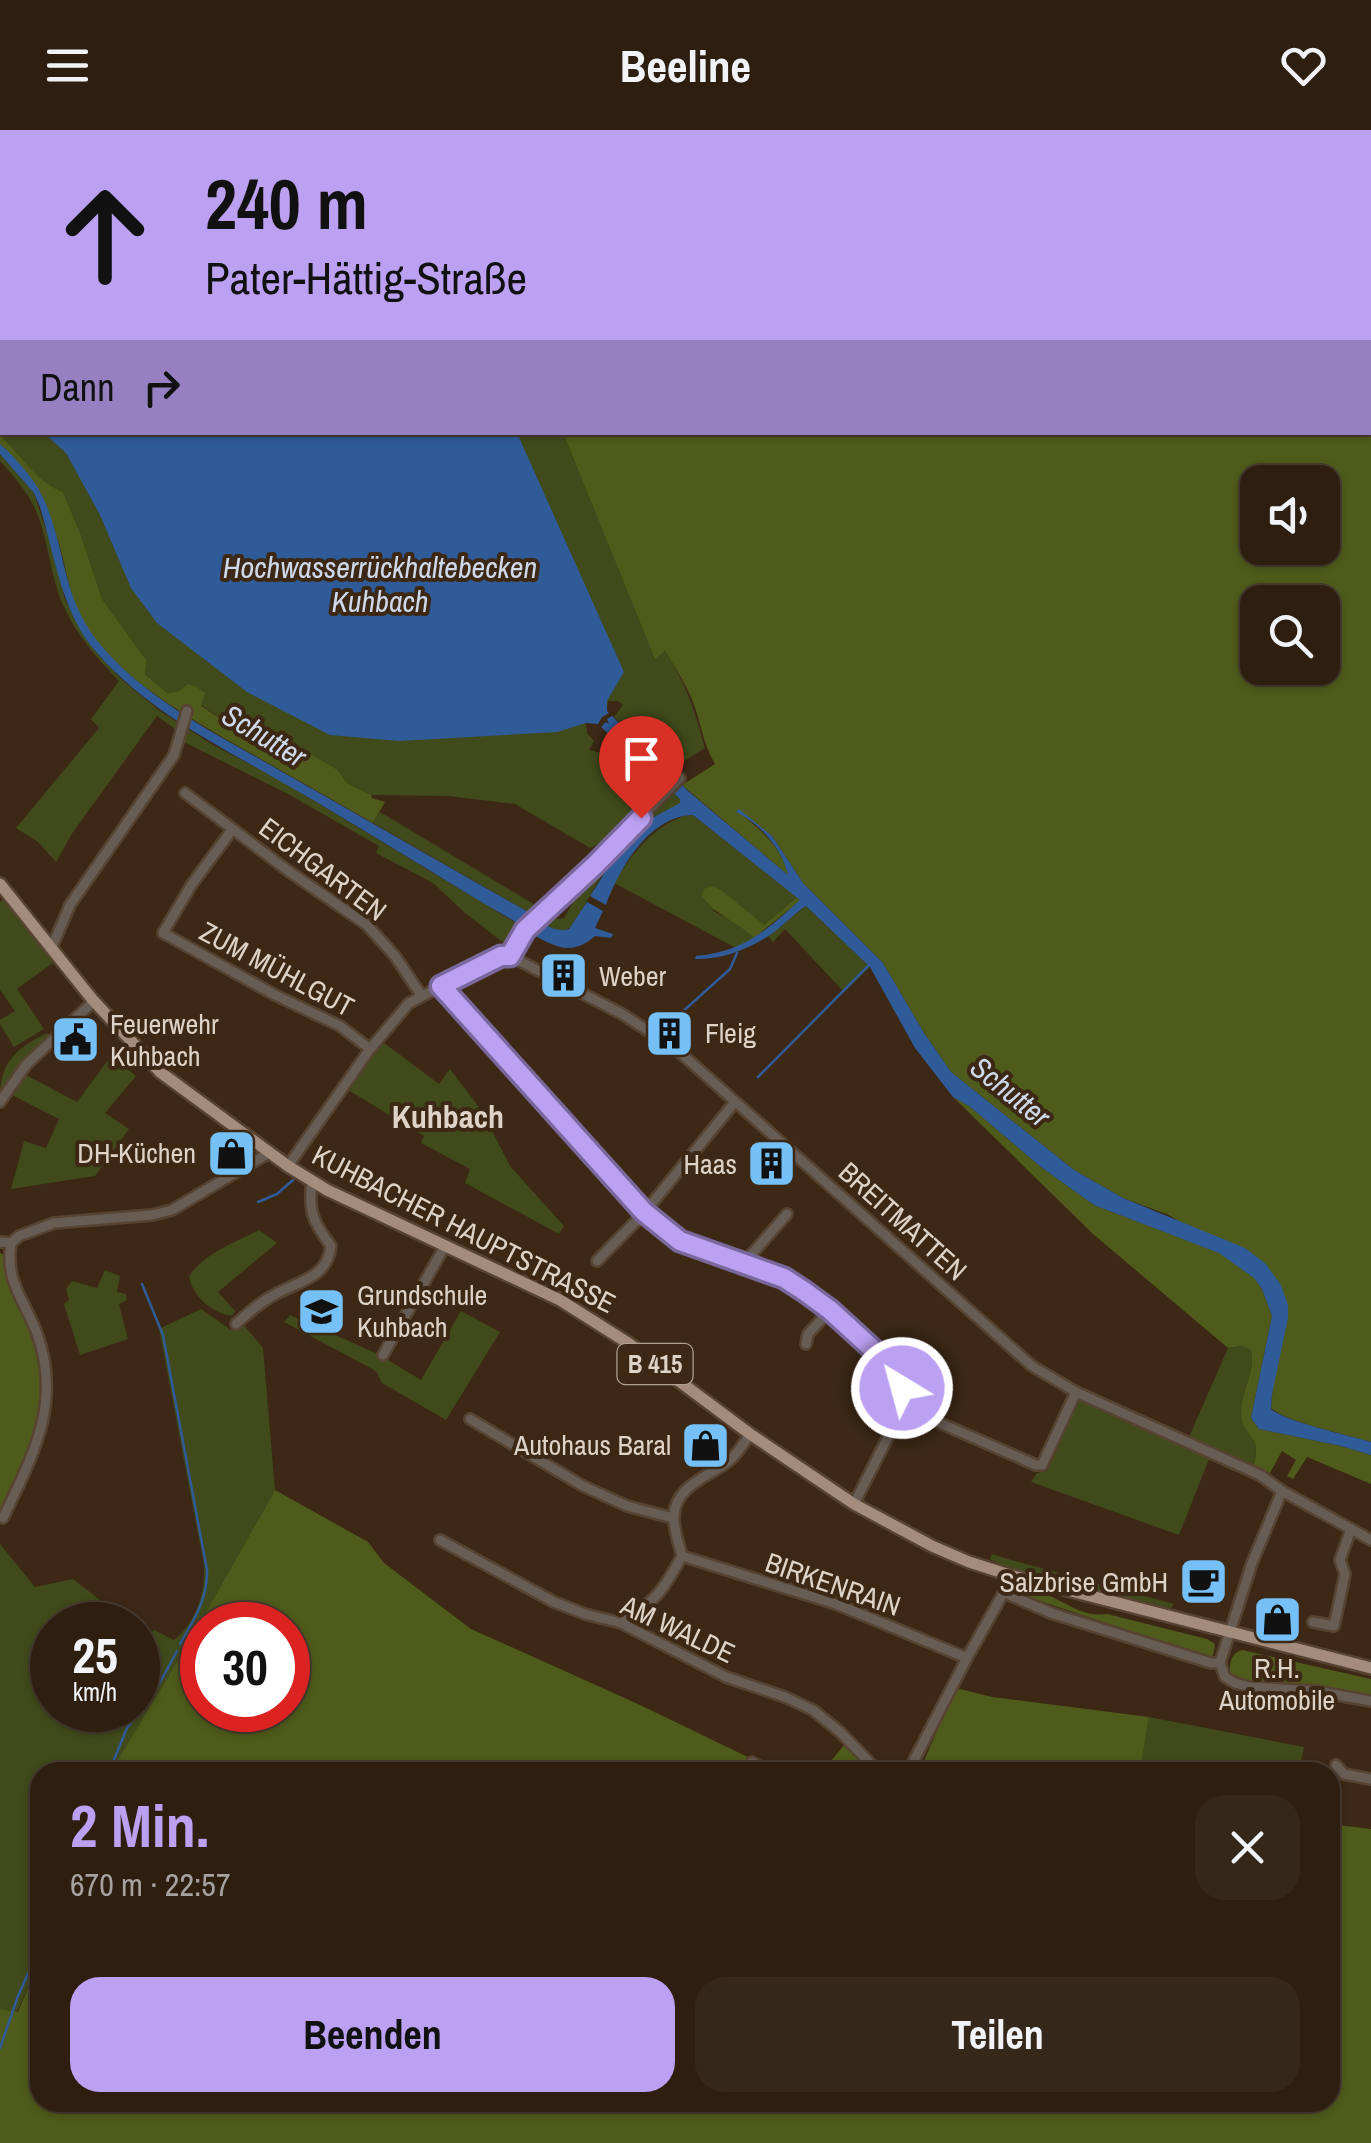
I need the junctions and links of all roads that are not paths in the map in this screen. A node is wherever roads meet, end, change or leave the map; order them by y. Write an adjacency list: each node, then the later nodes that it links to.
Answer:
1 (187, 712): 6 (street)
2 (680, 778): 7 (street)
3 (185, 793): 4 (street, EICHGARTEN)
4 (232, 830): 9 (street, EICHGARTEN); 11 (street, ZUM MÜHLGUT)
5 (0, 884): 6 (main road, KUHBACHER HAUPTSTRASSE / B 415)
6 (52, 947): 10 (main road, KUHBACHER HAUPTSTRASSE / B 415)
7 (510, 956): 8 (street); 13 (street, BREITMATTEN)
8 (441, 986): 9 (street); 17 (street)
9 (420, 995): 11 (street)
10 (94, 1001): 12 (street); 14 (main road, KUHBACHER HAUPTSTRASSE / B 415)
11 (370, 1049): 15 (street)
12 (0, 1102)
13 (734, 1102): 17 (street); 27 (street, BREITMATTEN)
14 (269, 1153): 15 (main road, KUHBACHER HAUPTSTRASSE / B 415); 19 (street)
15 (288, 1166): 16 (main road, KUHBACHER HAUPTSTRASSE / B 415)
16 (312, 1181): 20 (main road, KUHBACHER HAUPTSTRASSE / B 415); 24 (street)
17 (644, 1212): 21 (street); 22 (street)
18 (788, 1214): 22 (street)
19 (6, 1242): 33 (street)
20 (445, 1246): 26 (street); 30 (main road, KUHBACHER HAUPTSTRASSE / B 415)
21 (597, 1262)
22 (744, 1263): 23 (street)
23 (830, 1310): 25 (street); 28 (street)
24 (236, 1324)
25 (806, 1344)
26 (383, 1355)
27 (1076, 1392): 28 (street); 31 (street, BREITMATTEN)
28 (901, 1406): 32 (street)
29 (470, 1419): 34 (street)
30 (750, 1434): 32 (main road, KUHBACHER HAUPTSTRASSE / B 415); 34 (street)
31 (1282, 1491): 35 (street, BREITMATTEN); 43 (street)
32 (854, 1504): 39 (main road, KUHBACHER HAUPTSTRASSE / B 415)
33 (2, 1518)
34 (673, 1518): 38 (street)
35 (1350, 1528): 37 (street, BREITMATTEN); 41 (street)
36 (440, 1540): 42 (street, AM WALDE)
37 (1371, 1540)
38 (682, 1556): 42 (street); 44 (street, BIRKENRAIN)
39 (1013, 1576): 40 (street); 43 (main road, B 415)
40 (1005, 1593): 44 (street); 45 (street)
41 (1313, 1622)
42 (621, 1623): 48 (street, AM WALDE)
43 (1229, 1633): 45 (street); 46 (main road, B 415)
44 (967, 1658): 49 (street)
45 (1220, 1663): 47 (street)
46 (1371, 1668)
47 (1371, 1701)
48 (869, 1762)
49 (913, 1762)
50 (1340, 1770): 51 (street)
51 (1371, 1779)

